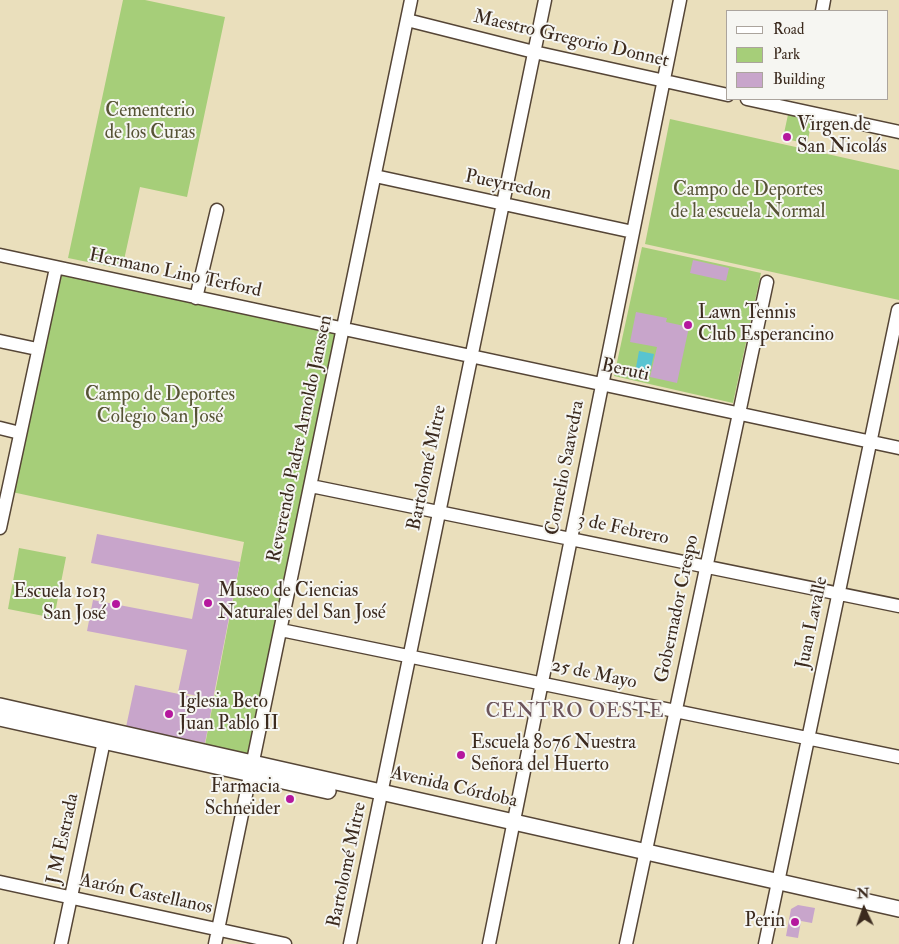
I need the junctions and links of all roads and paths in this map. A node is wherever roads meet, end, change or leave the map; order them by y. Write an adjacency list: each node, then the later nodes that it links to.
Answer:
1 (411, 0): 4 (street, Reverendo Padre Arnoldo Janssen)
2 (545, 0): 5 (street, Bartolomé Mitre)
3 (680, 0): 6 (street, Cornelio Saavedra)
4 (407, 20): 5 (street, Maestro Gregorio Donnet); 11 (street, Reverendo Padre Arnoldo Janssen)
5 (534, 52): 6 (street, Maestro Gregorio Donnet); 12 (street, Bartolomé Mitre)
6 (662, 81): 7 (street, Maestro Gregorio Donnet); 14 (street, Cornelio Saavedra)
7 (726, 95)
8 (758, 100): 9 (street)
9 (801, 104): 10 (street)
10 (899, 132)
11 (375, 176): 12 (street, Pueyrredon); 20 (street, Reverendo Padre Arnoldo Janssen)
12 (502, 205): 14 (street, Pueyrredon); 23 (street, Bartolomé Mitre)
13 (217, 210): 18 (street)
14 (633, 232): 24 (street, Cornelio Saavedra)
15 (0, 255): 16 (street, Hermano Lino Terford)
16 (56, 268): 18 (street, Hermano Lino Terford); 22 (street)
17 (767, 282): 25 (street, Gobernador Crespo)
18 (196, 298): 20 (street, Hermano Lino Terford)
19 (898, 310): 28 (street, Juan Lavalle)
20 (343, 329): 23 (street, Beruti); 30 (street, Reverendo Padre Arnoldo Janssen)
21 (0, 341): 22 (street)
22 (37, 349): 27 (street)
23 (470, 357): 24 (street, Beruti); 32 (street, Bartolomé Mitre)
24 (602, 385): 25 (street, Beruti); 34 (street, Cornelio Saavedra)
25 (739, 414): 28 (street, Beruti); 35 (street, Gobernador Crespo)
26 (0, 428): 27 (street)
27 (20, 433): 31 (street)
28 (870, 442): 29 (street, Beruti); 36 (street, Juan Lavalle)
29 (899, 448)
30 (310, 486): 32 (street, 3 de Febrero); 38 (street, Reverendo Padre Arnoldo Janssen)
31 (3, 500): 33 (street)
32 (438, 512): 34 (street, 3 de Febrero); 39 (street, Bartolomé Mitre)
33 (0, 528)
34 (571, 539): 35 (street, 3 de Febrero); 40 (street, Cornelio Saavedra)
35 (706, 566): 36 (street, 3 de Febrero); 42 (street, Gobernador Crespo)
36 (838, 593): 37 (street, 3 de Febrero); 44 (street, Juan Lavalle)
37 (899, 606)
38 (281, 630): 39 (street, 25 de Mayo); 47 (street, Reverendo Padre Arnoldo Janssen)
39 (409, 656): 40 (street, 25 de Mayo); 48 (street, Bartolomé Mitre)
40 (542, 684): 42 (street, 25 de Mayo); 49 (street, Cornelio Saavedra)
41 (0, 706): 47 (main road, Avenida Córdoba)
42 (675, 711): 44 (street, 25 de Mayo); 50 (street, Gobernador Crespo)
43 (0, 718): 45 (main road, Avenida Córdoba)
44 (808, 738): 46 (street, 25 de Mayo); 52 (street, Juan Lavalle)
45 (104, 741): 47 (main road, Avenida Córdoba); 53 (street, J M Estrada)
46 (899, 757)
47 (252, 768): 48 (main road, Avenida Córdoba); 56 (street, Reverendo Padre Arnoldo Janssen)
48 (381, 797): 49 (main road, Avenida Córdoba); 60 (street, Bartolomé Mitre)
49 (514, 827): 50 (main road, Avenida Córdoba); 61 (street, Cornelio Saavedra)
50 (645, 857): 52 (main road, Avenida Córdoba); 62 (street, Gobernador Crespo)
51 (0, 882): 53 (street, Aarón Castellanos)
52 (776, 886): 54 (main road, Avenida Córdoba); 55 (main road, Avenida Córdoba); 63 (street, Juan Lavalle)
53 (71, 898): 56 (street, Aarón Castellanos); 57 (street, J M Estrada)
54 (899, 908)
55 (899, 919)
56 (218, 930): 58 (street, Reverendo Padre Arnoldo Janssen); 59 (street, Aarón Castellanos)
57 (61, 944)
58 (215, 944)
59 (285, 944)
60 (350, 944)
61 (489, 944)
62 (626, 944)
63 (765, 944)

